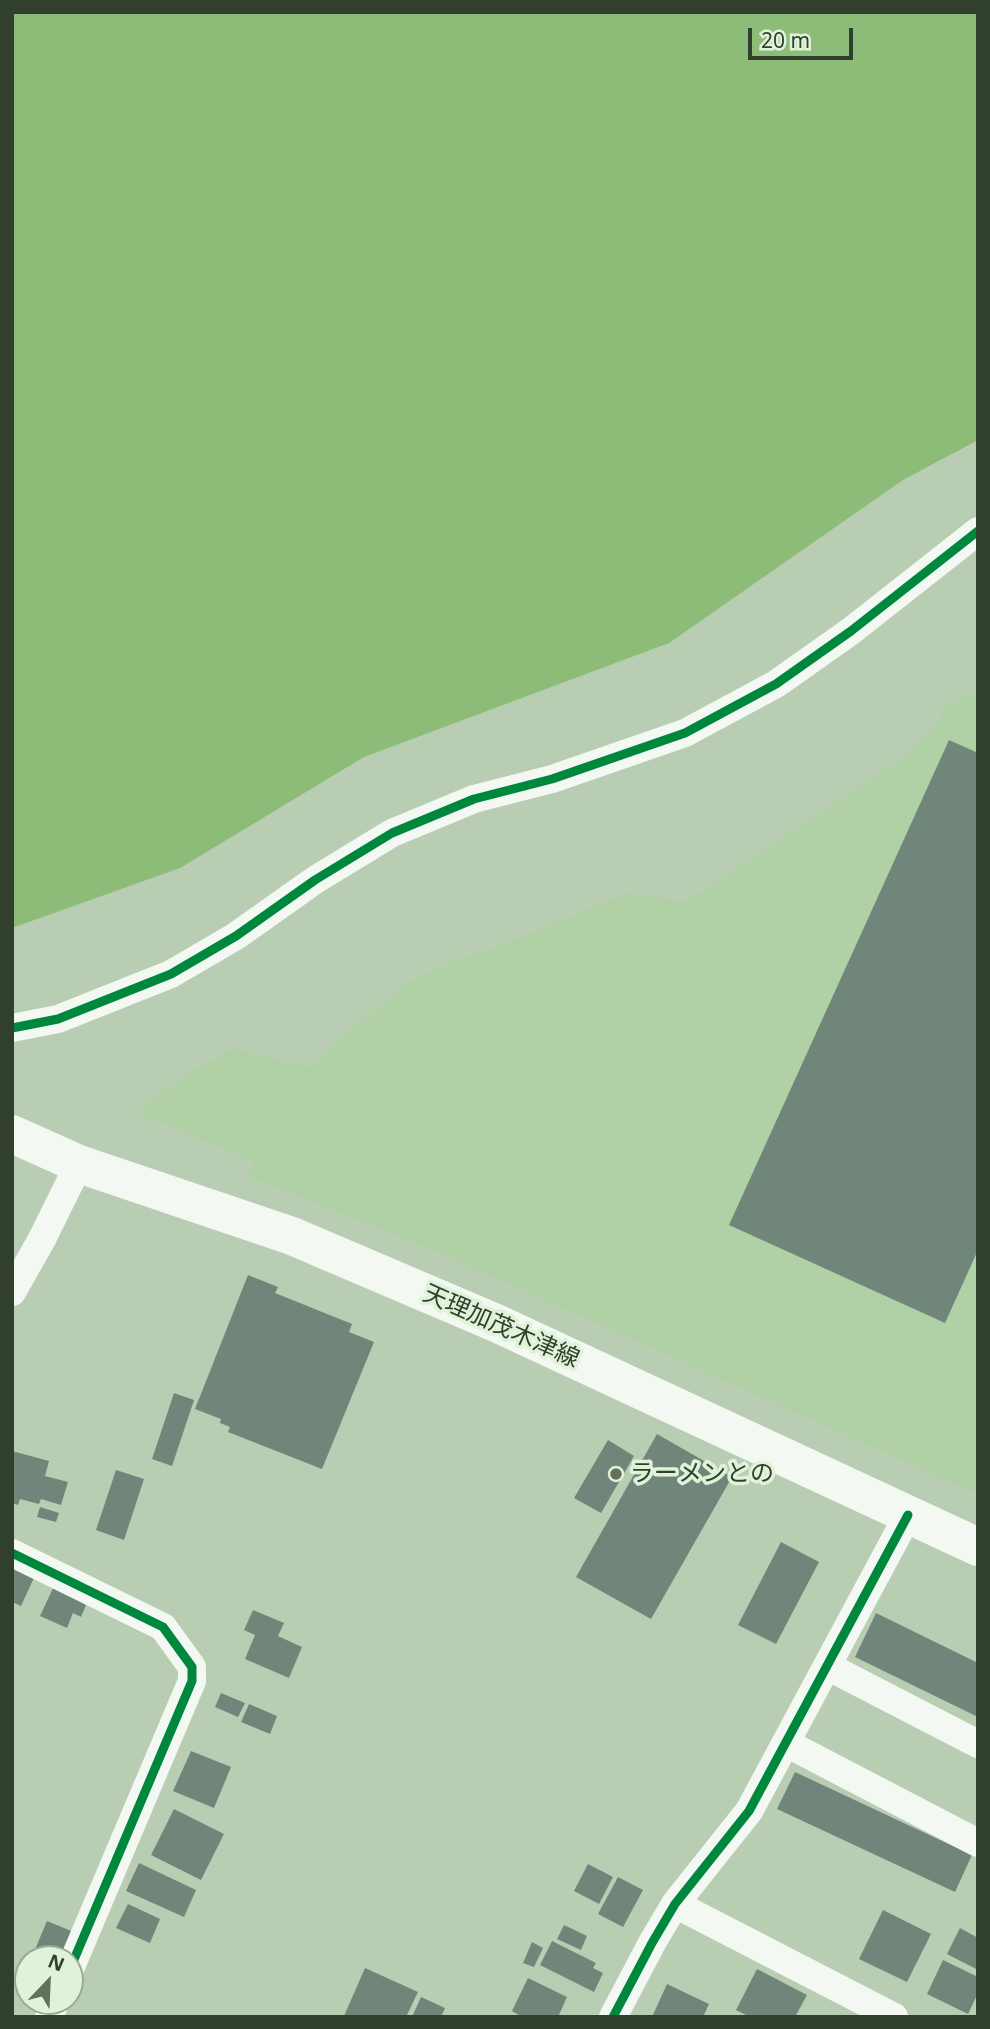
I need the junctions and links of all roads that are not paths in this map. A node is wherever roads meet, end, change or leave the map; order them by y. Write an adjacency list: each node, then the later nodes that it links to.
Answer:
1 (978, 531): 2 (street)
2 (12, 1028)
3 (12, 1134): 4 (main road, 天理加茂木津線)
4 (79, 1164): 5 (street); 6 (main road, 天理加茂木津線)
5 (12, 1292)
6 (908, 1515): 7 (main road, 天理加茂木津線); 9 (street)
7 (978, 1547)
8 (12, 1553): 14 (street)
9 (827, 1666): 10 (street); 11 (street)
10 (786, 1743): 12 (street); 13 (street)
11 (978, 1744)
12 (978, 1843)
13 (676, 1904): 15 (street); 16 (street)
14 (80, 1945)
15 (613, 2017)
16 (894, 2017)

